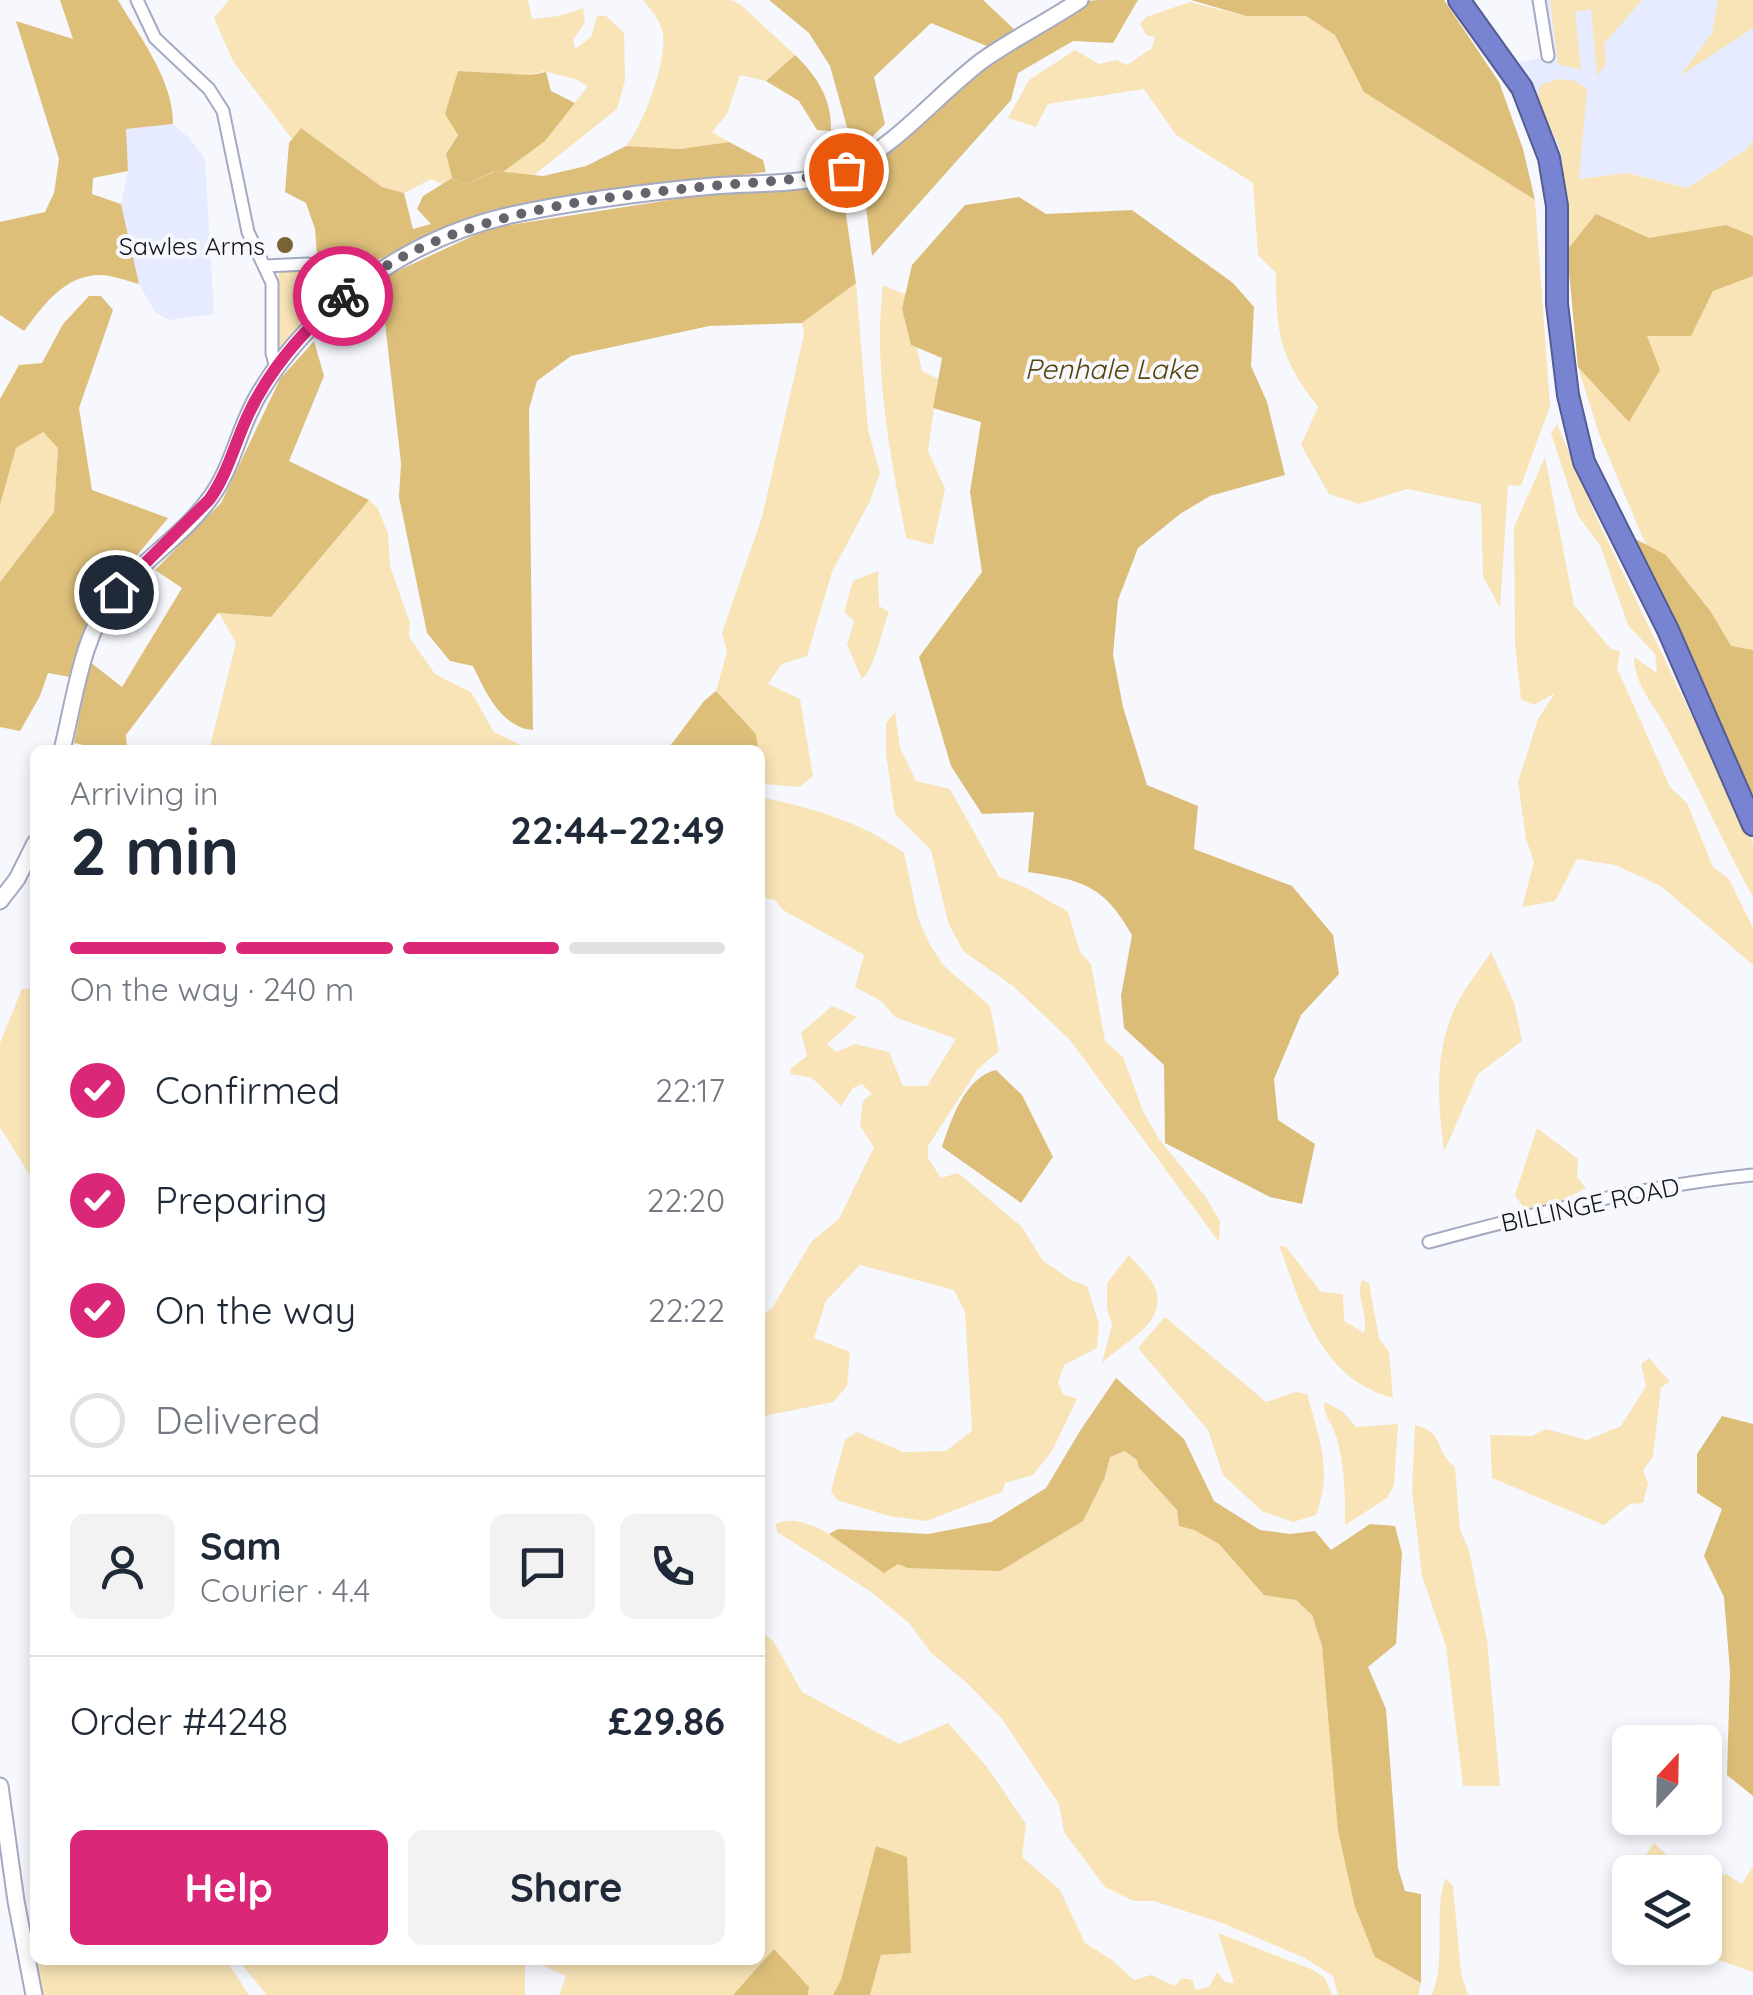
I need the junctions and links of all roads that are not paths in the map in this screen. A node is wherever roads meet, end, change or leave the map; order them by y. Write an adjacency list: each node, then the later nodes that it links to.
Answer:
1 (137, 0): 6 (street)
2 (1080, 0): 7 (main road)
3 (1459, 0): 10 (highway)
4 (1539, 0): 5 (street)
5 (1548, 56)
6 (265, 266): 7 (street); 8 (street)
7 (364, 280): 8 (main road)
8 (276, 368): 9 (main road)
9 (63, 745)
10 (1753, 824)
11 (30, 853): 12 (main road)
12 (0, 901)
13 (1753, 1175): 14 (street, BILLINGE ROAD)
14 (1429, 1242)
15 (0, 1786): 16 (main road)
16 (34, 1995)

